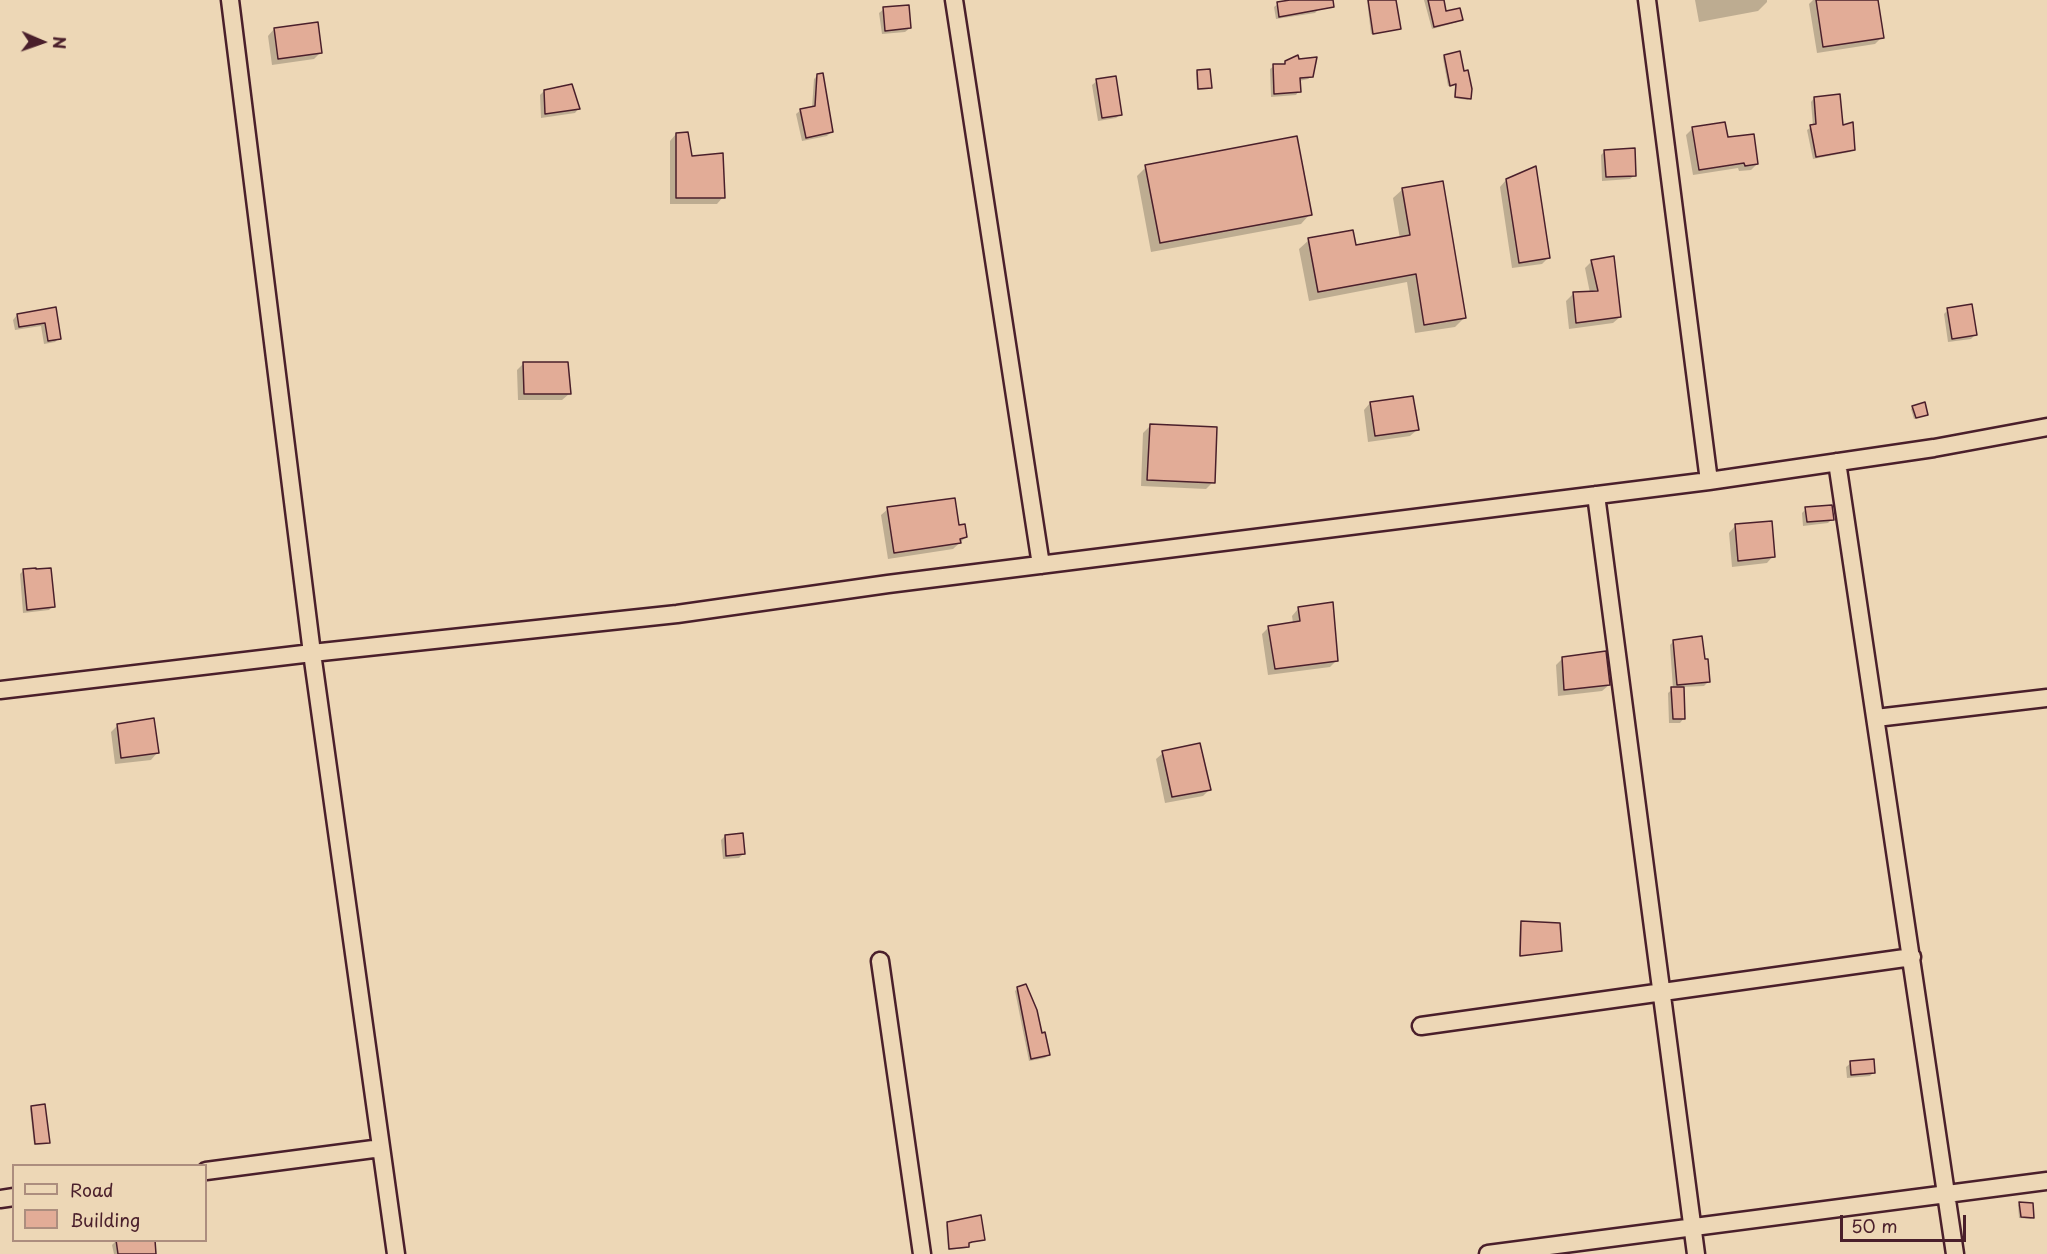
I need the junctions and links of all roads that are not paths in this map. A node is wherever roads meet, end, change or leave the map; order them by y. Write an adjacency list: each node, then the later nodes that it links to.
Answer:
1 (230, 0): 9 (street)
2 (954, 0): 8 (street)
3 (1647, 0): 6 (street)
4 (2047, 427): 5 (street)
5 (1837, 462): 6 (street); 12 (street)
6 (1709, 481): 7 (street)
7 (1596, 495): 8 (street); 15 (street)
8 (1041, 565): 9 (street)
9 (312, 653): 10 (street); 17 (street)
10 (0, 690)
11 (2047, 698): 12 (street)
12 (1876, 718): 13 (street)
13 (1912, 957): 15 (street); 20 (street)
14 (880, 961): 23 (street)
15 (1661, 991): 16 (street); 21 (street)
16 (1421, 1026)
17 (381, 1148): 18 (street); 22 (street)
18 (207, 1172)
19 (2047, 1181): 20 (street)
20 (1947, 1195): 21 (street); 26 (street)
21 (1692, 1228): 24 (street); 25 (street)
22 (396, 1254)
23 (922, 1254)
24 (1488, 1254)
25 (1696, 1254)
26 (1955, 1254)

